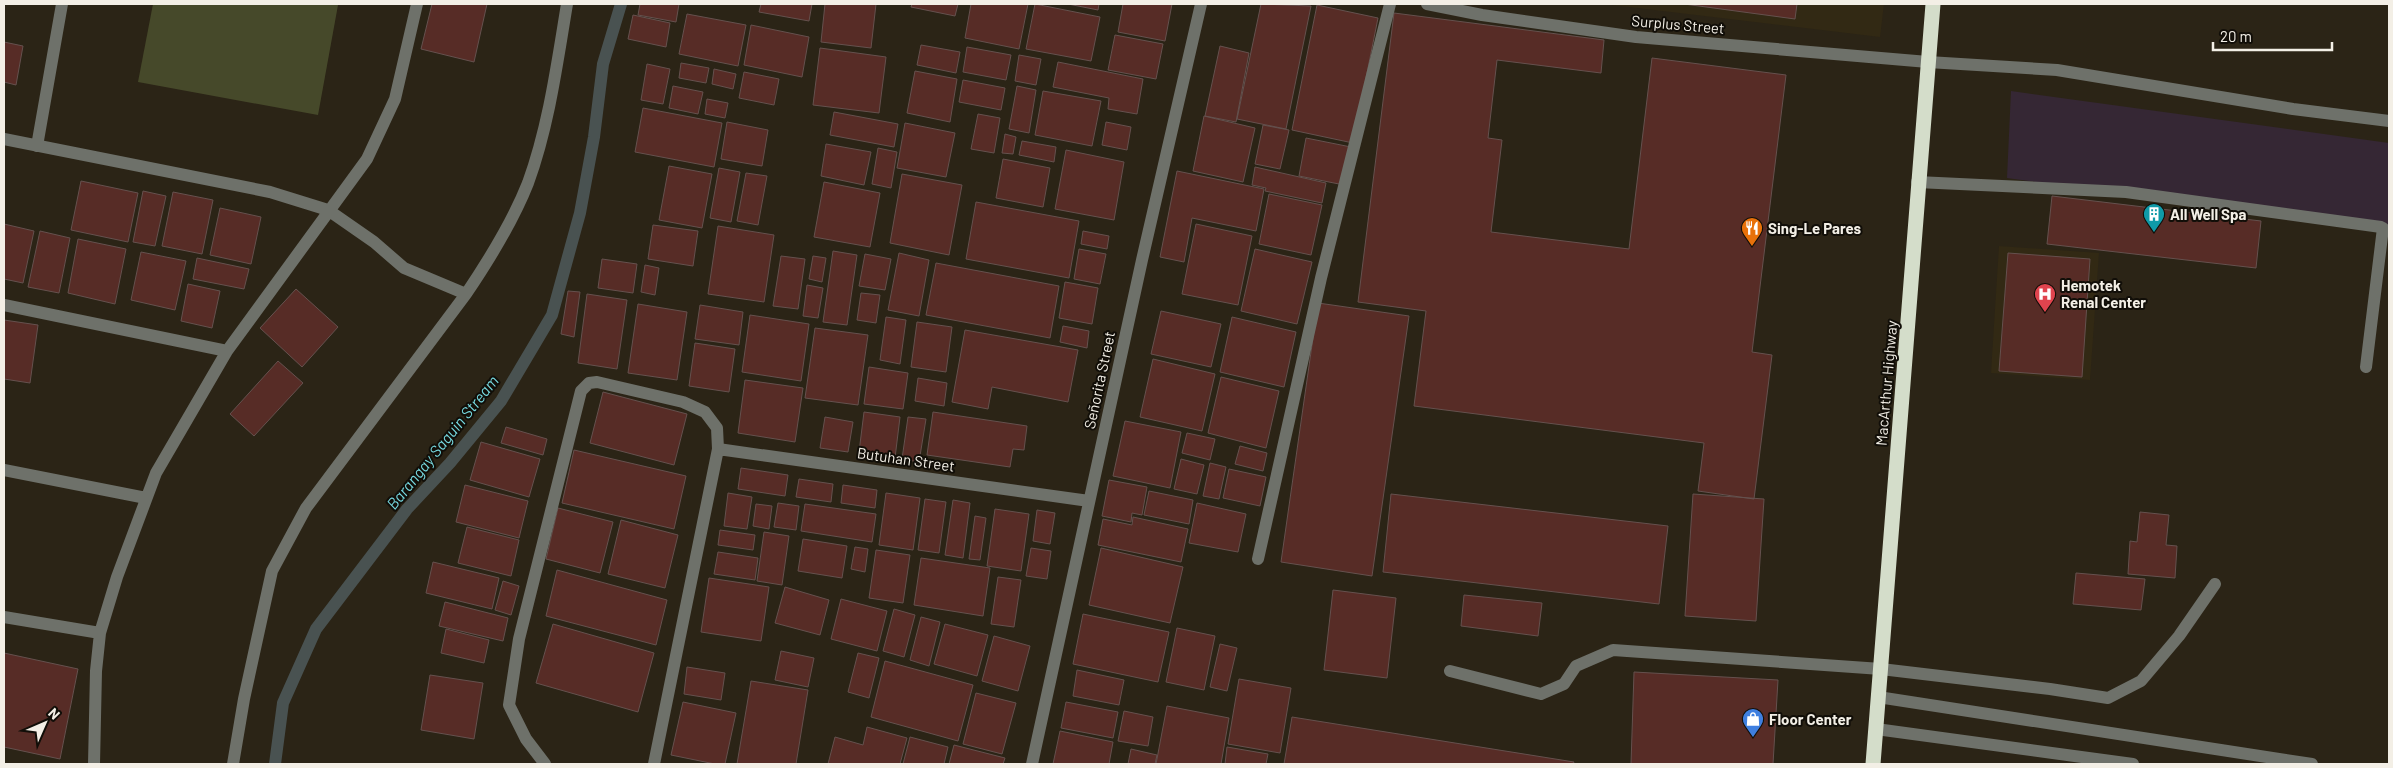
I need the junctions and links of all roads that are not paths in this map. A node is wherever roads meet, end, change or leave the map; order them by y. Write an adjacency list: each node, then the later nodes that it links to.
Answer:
1 (62, 4): 11 (street)
2 (417, 4): 13 (street)
3 (567, 4): 14 (street)
4 (1200, 4): 21 (street, Señorita Street)
5 (1390, 4): 22 (street)
6 (1427, 4): 8 (street, Surplus Street)
7 (1933, 4): 8 (highway, MacArthur Highway)
8 (1928, 62): 9 (street, Surplus Street); 12 (highway, MacArthur Highway)
9 (2389, 121)
10 (4, 139): 11 (street)
11 (37, 146): 13 (street)
12 (1917, 182): 17 (street); 26 (highway, MacArthur Highway)
13 (328, 210): 14 (street); 16 (street)
14 (466, 294): 31 (street)
15 (4, 305): 16 (street)
16 (226, 351): 20 (street)
17 (2366, 367)
18 (718, 449): 21 (street, Butuhan Street); 32 (street); 33 (street)
19 (4, 470): 20 (street)
20 (146, 498): 25 (street)
21 (1089, 501): 34 (street, Señorita Street)
22 (1258, 559)
23 (2215, 584): 26 (street)
24 (4, 617): 25 (street)
25 (100, 633): 30 (street)
26 (1881, 669): 27 (street); 28 (highway, MacArthur Highway)
27 (1450, 671)
28 (1878, 697): 29 (highway, MacArthur Highway); 37 (street)
29 (1876, 729): 35 (highway, MacArthur Highway); 36 (street)
30 (94, 764)
31 (233, 764)
32 (545, 764)
33 (654, 764)
34 (1032, 764)
35 (1873, 764)
36 (2133, 764)
37 (2312, 764)

